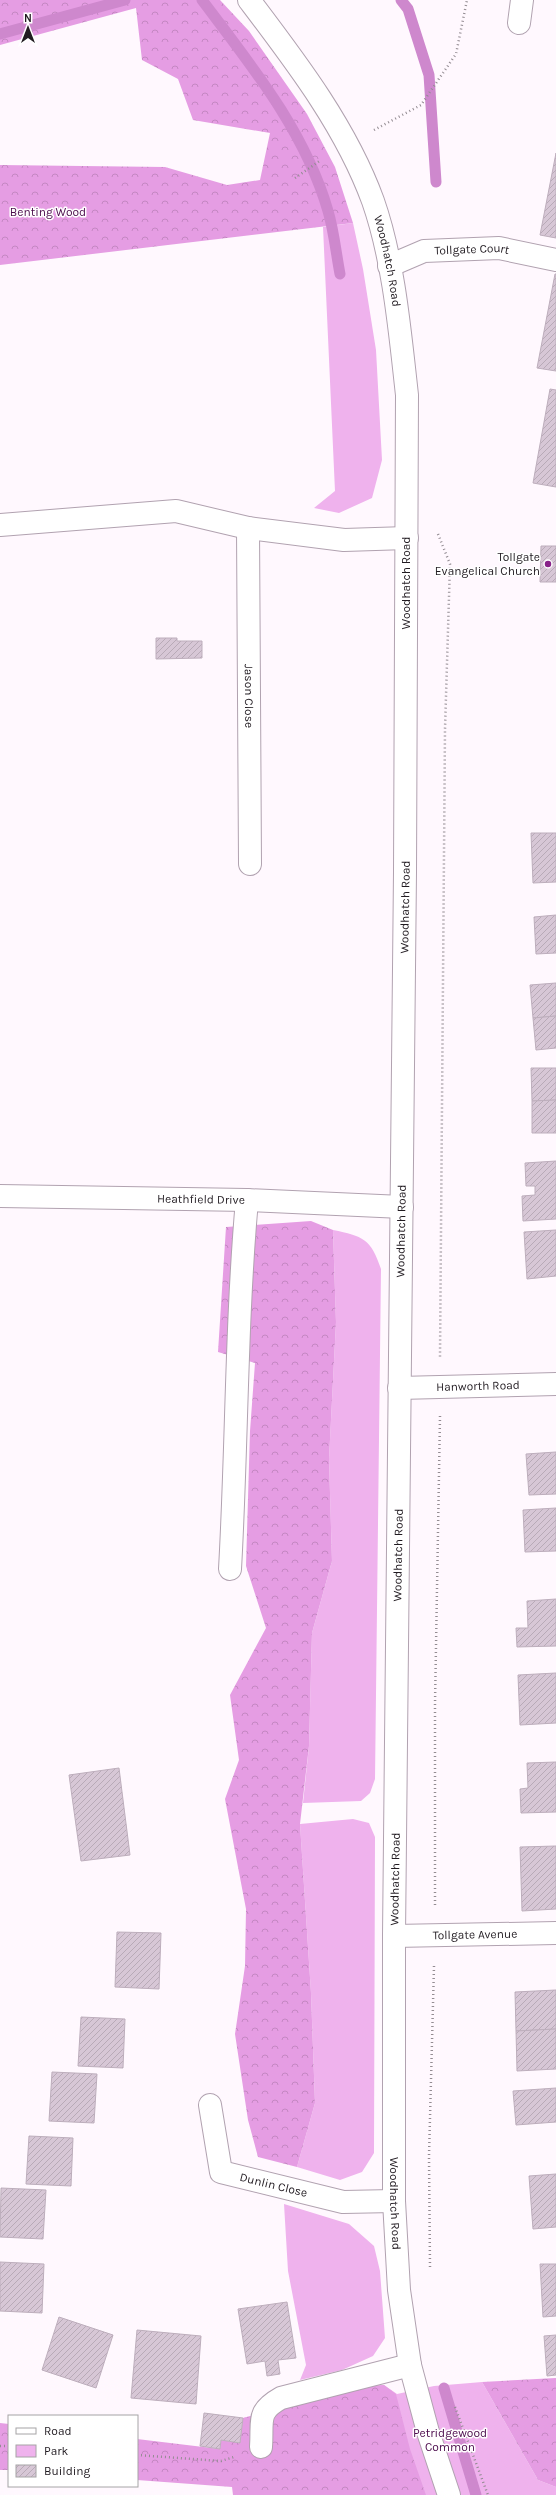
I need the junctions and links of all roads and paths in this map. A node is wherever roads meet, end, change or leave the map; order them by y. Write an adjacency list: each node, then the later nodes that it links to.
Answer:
1 (249, 0): 9 (main road, Woodhatch Road)
2 (467, 0): 5 (path)
3 (522, 0): 4 (main road)
4 (519, 23)
5 (421, 105)
6 (321, 160): 7 (path)
7 (295, 178)
8 (556, 260): 9 (main road, Tollgate Court)
9 (389, 266): 12 (main road, Woodhatch Road)
10 (0, 525): 11 (main road)
11 (248, 528): 12 (main road); 13 (main road, Jason Close)
12 (407, 538): 16 (main road, Woodhatch Road)
13 (250, 864)
14 (0, 1196): 15 (main road, Heathfield Drive)
15 (247, 1200): 16 (main road, Heathfield Drive); 19 (main road)
16 (402, 1207): 18 (main road, Woodhatch Road)
17 (556, 1384): 18 (main road, Hanworth Road)
18 (399, 1388): 21 (main road, Woodhatch Road)
19 (230, 1569)
20 (556, 1933): 21 (main road, Tollgate Avenue)
21 (394, 1936): 23 (main road, Woodhatch Road)
22 (210, 2105): 23 (main road, Dunlin Close)
23 (394, 2201): 24 (main road, Woodhatch Road)
24 (410, 2365): 25 (main road); 27 (main road, Woodhatch Road)
25 (261, 2447): 26 (path)
26 (138, 2456)
27 (450, 2495)

